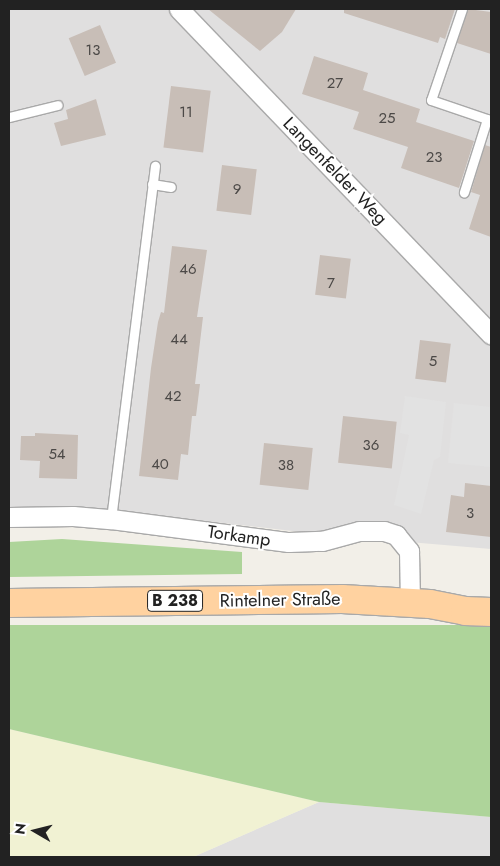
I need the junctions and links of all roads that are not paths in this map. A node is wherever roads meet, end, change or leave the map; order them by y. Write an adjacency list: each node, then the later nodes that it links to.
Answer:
1 (179, 9): 9 (street, Langenfelder Weg)
2 (462, 9): 8 (lane)
3 (58, 105): 4 (lane)
4 (9, 117)
5 (155, 166): 6 (lane)
6 (152, 184): 7 (lane); 11 (lane)
7 (171, 187)
8 (464, 192)
9 (491, 334)
10 (9, 517): 11 (street, Torkamp)
11 (111, 519): 14 (street, Torkamp)
12 (491, 598): 14 (main road, Rintelner Straße / B 238)
13 (9, 603): 14 (main road, Rintelner Straße / B 238)
14 (420, 603): 15 (main road, Rintelner Straße / B 238)
15 (491, 612)

